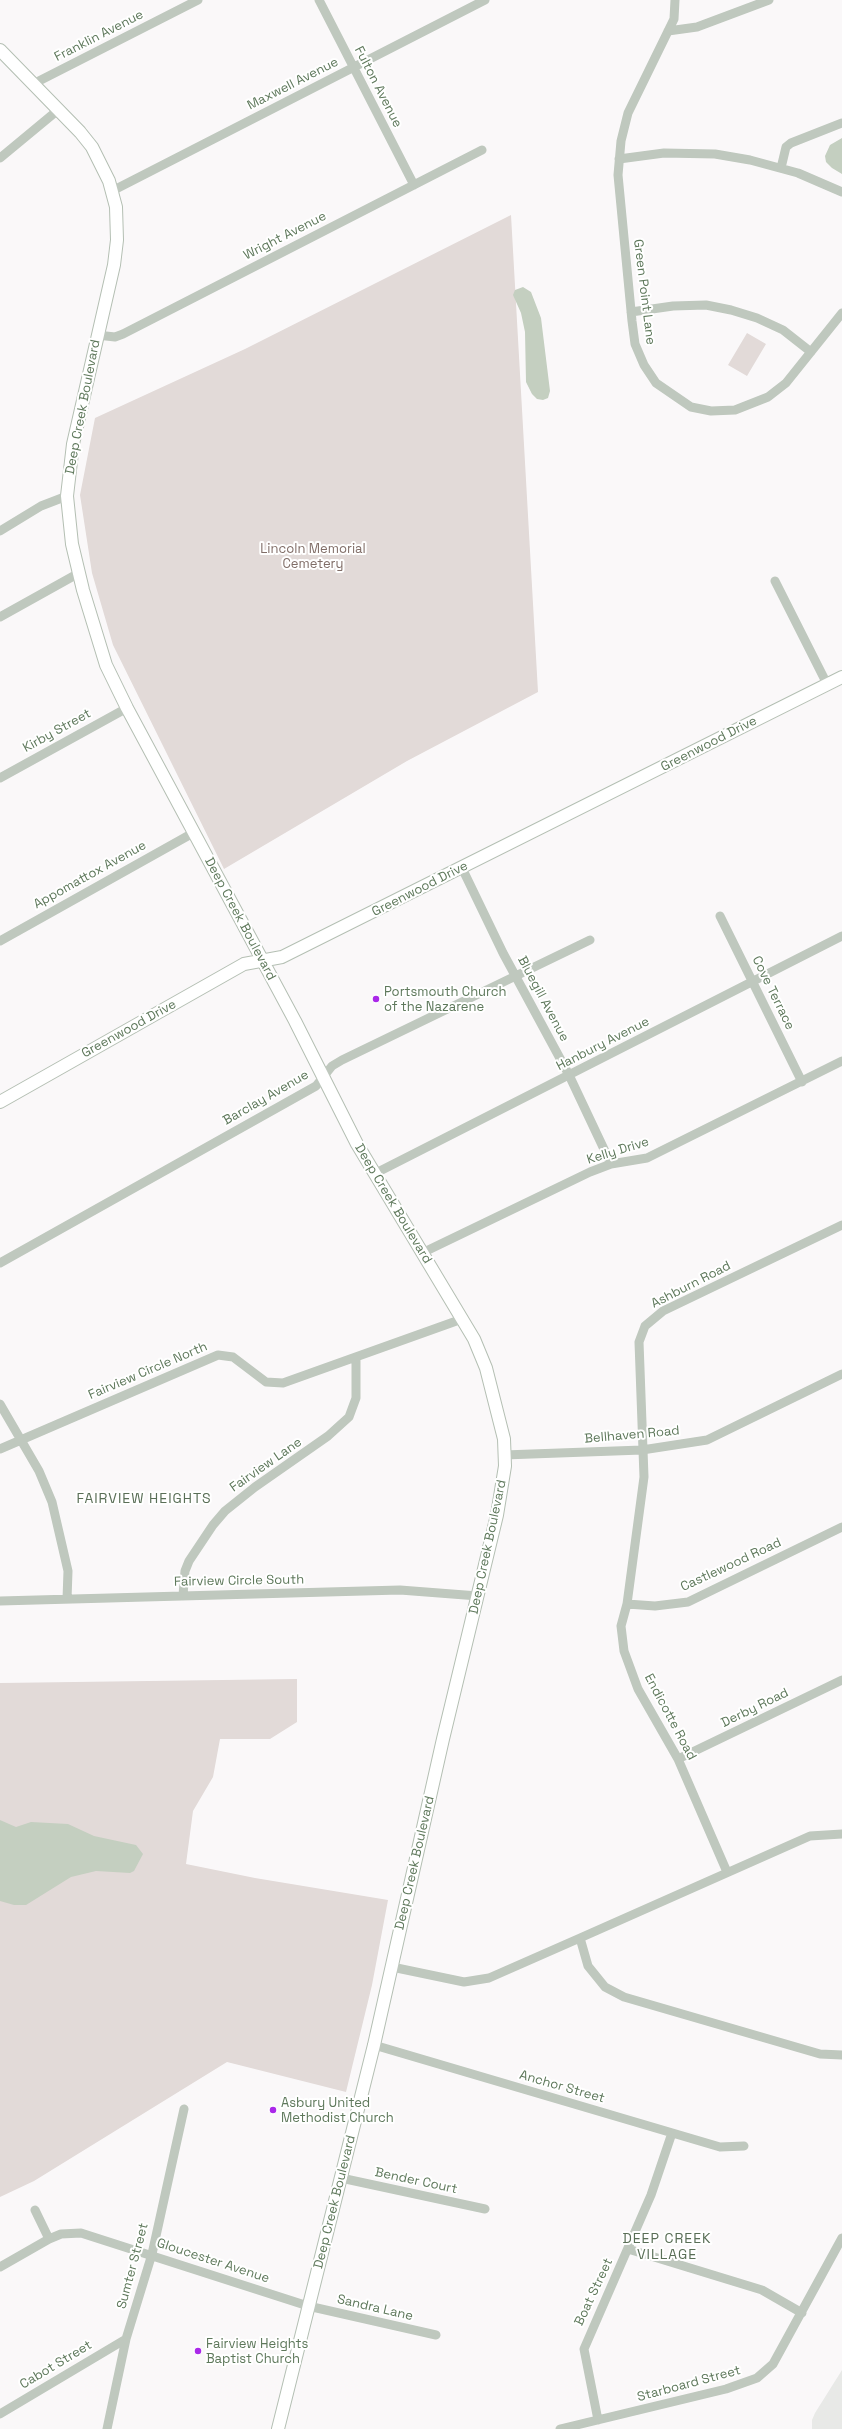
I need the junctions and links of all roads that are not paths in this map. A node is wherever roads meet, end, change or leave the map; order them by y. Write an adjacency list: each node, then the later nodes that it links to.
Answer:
1 (198, 0): 9 (street, Franklin Avenue)
2 (319, 0): 8 (street, Fulton Avenue)
3 (486, 0): 8 (street, Maxwell Avenue)
4 (675, 0): 6 (street, Green Point Lane)
5 (769, 0): 6 (street)
6 (668, 31): 14 (street, Green Point Lane)
7 (0, 50): 9 (street, Deep Creek Boulevard)
8 (354, 67): 16 (street, Fulton Avenue); 17 (street, Maxwell Avenue)
9 (33, 84): 10 (street, Deep Creek Boulevard)
10 (58, 110): 13 (street); 17 (street, Deep Creek Boulevard)
11 (842, 123): 15 (street)
12 (482, 150): 16 (street, Wright Avenue)
13 (0, 158)
14 (619, 159): 15 (street); 19 (street, Green Point Lane)
15 (781, 168): 18 (street)
16 (414, 186): 21 (street, Wright Avenue)
17 (112, 191): 21 (street, Deep Creek Boulevard)
18 (842, 192)
19 (631, 312): 22 (street); 22 (street, Green Point Lane)
20 (842, 313): 22 (street, Green Point Lane)
21 (97, 336): 23 (street, Deep Creek Boulevard)
22 (811, 352)
23 (67, 496): 24 (street); 25 (street, Deep Creek Boulevard)
24 (0, 531)
25 (79, 574): 27 (street); 30 (street, Deep Creek Boulevard)
26 (775, 581): 29 (street)
27 (0, 617)
28 (842, 677): 29 (street, Greenwood Drive)
29 (827, 684): 33 (street, Greenwood Drive)
30 (127, 708): 31 (street, Kirby Street); 32 (street, Deep Creek Boulevard)
31 (0, 778)
32 (194, 832): 36 (street, Appomattox Avenue); 38 (street, Deep Creek Boulevard)
33 (462, 868): 38 (street, Greenwood Drive); 39 (street, Bluegill Avenue)
34 (720, 916): 40 (street, Cove Terrace)
35 (842, 936): 40 (street, Hanbury Avenue)
36 (0, 940)
37 (590, 940): 39 (street, Barclay Avenue)
38 (262, 960): 43 (street, Deep Creek Boulevard); 45 (street, Greenwood Drive)
39 (514, 974): 42 (street, Bluegill Avenue); 43 (street, Barclay Avenue)
40 (753, 982): 42 (street, Hanbury Avenue); 44 (street, Cove Terrace)
41 (842, 1061): 44 (street, Kelly Drive)
42 (569, 1075): 46 (street, Bluegill Avenue); 47 (street, Hanbury Avenue)
43 (324, 1077): 47 (street, Deep Creek Boulevard); 50 (street, Barclay Avenue)
44 (802, 1082): 46 (street, Kelly Drive)
45 (0, 1102)
46 (611, 1164): 49 (street, Kelly Drive)
47 (374, 1174): 49 (street, Deep Creek Boulevard)
48 (842, 1225): 57 (street, Ashburn Road)
49 (422, 1253): 51 (street, Deep Creek Boulevard)
50 (0, 1263)
51 (462, 1319): 52 (street, Fairview Circle North); 58 (street, Deep Creek Boulevard)
52 (356, 1358): 55 (street, Fairview Circle North); 60 (street, Fairview Lane)
53 (842, 1374): 57 (street, Bellhaven Road)
54 (0, 1404): 55 (street)
55 (21, 1440): 56 (street, Fairview Circle North); 62 (street)
56 (0, 1449)
57 (642, 1450): 58 (street, Bellhaven Road); 64 (street, Endicotte Road)
58 (504, 1455): 61 (street, Deep Creek Boulevard)
59 (842, 1527): 64 (street, Castlewood Road)
60 (183, 1595): 61 (street, Fairview Circle South); 62 (street, Fairview Circle South)
61 (478, 1596): 70 (street, Deep Creek Boulevard)
62 (67, 1599): 63 (street, Fairview Circle South)
63 (0, 1601)
64 (627, 1604): 66 (street, Endicotte Road)
65 (842, 1680): 66 (street, Derby Road)
66 (678, 1758): 68 (street, Endicotte Road)
67 (842, 1834): 68 (street)
68 (727, 1872): 69 (street)
69 (580, 1938): 70 (street); 72 (street)
70 (392, 1967): 71 (street, Deep Creek Boulevard)
71 (374, 2045): 74 (street, Anchor Street); 76 (street, Deep Creek Boulevard)
72 (842, 2054)
73 (184, 2109): 82 (street, Sumter Street)
74 (672, 2133): 75 (street, Anchor Street); 81 (street, Boat Street)
75 (744, 2146)
76 (341, 2178): 77 (street, Bender Court); 84 (street, Deep Creek Boulevard)
77 (485, 2209)
78 (35, 2210): 80 (street)
79 (842, 2238): 85 (street, Starboard Street)
80 (49, 2239): 82 (street, Gloucester Avenue); 83 (street, Gloucester Avenue)
81 (628, 2250): 85 (street); 89 (street, Boat Street)
82 (152, 2254): 84 (street, Gloucester Avenue); 87 (street, Sumter Street)
83 (0, 2267)
84 (308, 2306): 86 (street, Sandra Lane); 91 (street, Deep Creek Boulevard)
85 (802, 2313): 89 (street, Starboard Street)
86 (436, 2335)
87 (126, 2339): 88 (street, Cabot Street); 90 (street, Sumter Street)
88 (0, 2414)
89 (598, 2420): 92 (street, Starboard Street)
90 (107, 2429)
91 (278, 2429)
92 (560, 2429)

